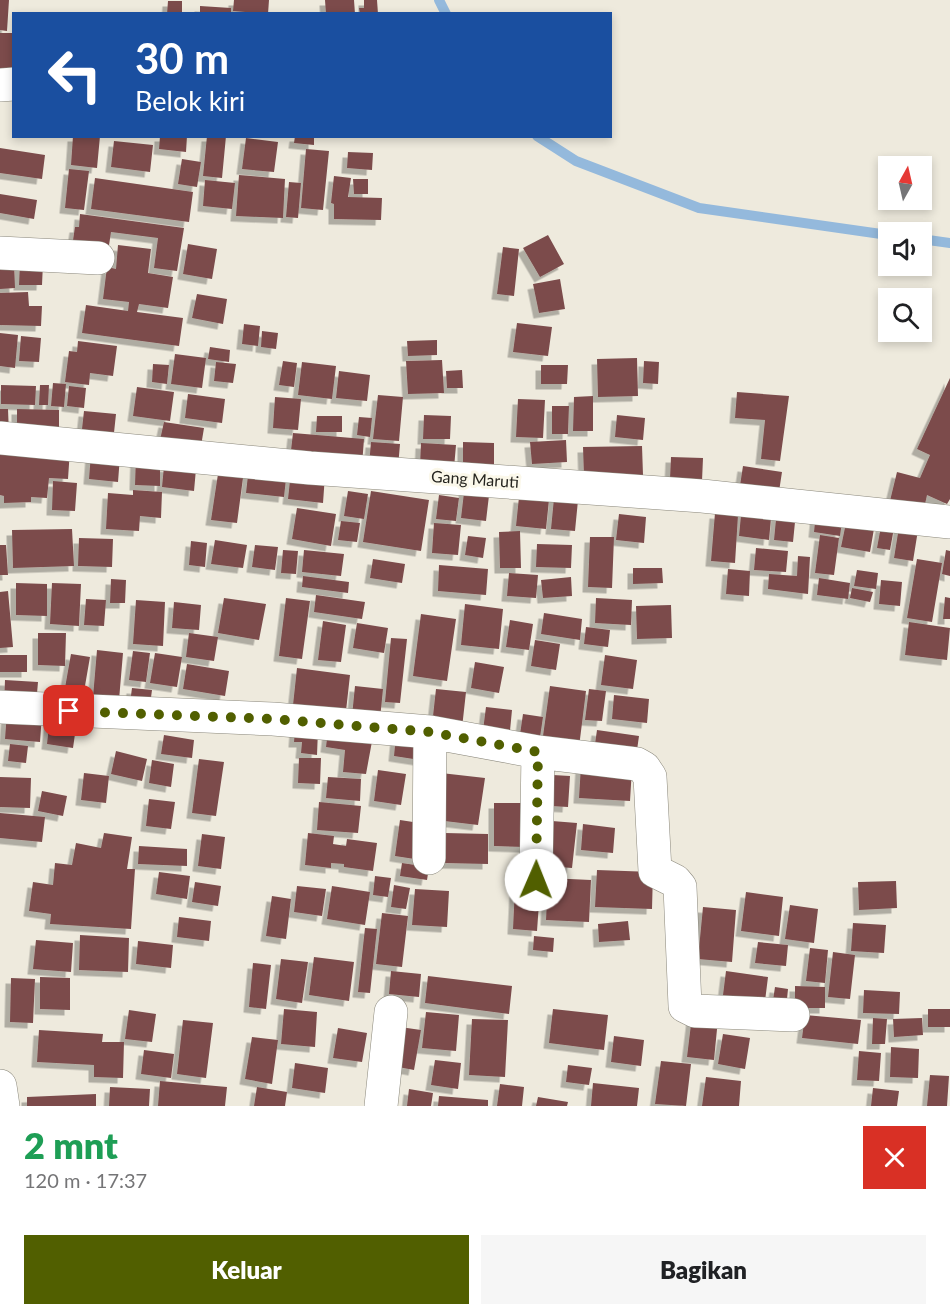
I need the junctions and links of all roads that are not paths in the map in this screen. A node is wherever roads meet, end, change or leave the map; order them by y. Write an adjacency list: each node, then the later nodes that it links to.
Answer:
1 (0, 253): 2 (street)
2 (98, 258)
3 (0, 438): 4 (street, Gang Maruti)
4 (950, 522)
5 (0, 707): 6 (street)
6 (430, 732): 7 (street); 8 (street)
7 (538, 752): 9 (street); 11 (street)
8 (429, 858)
9 (536, 880)
10 (391, 1012): 14 (street)
11 (794, 1015)
12 (0, 1086): 13 (street)
13 (3, 1106)
14 (381, 1106)

